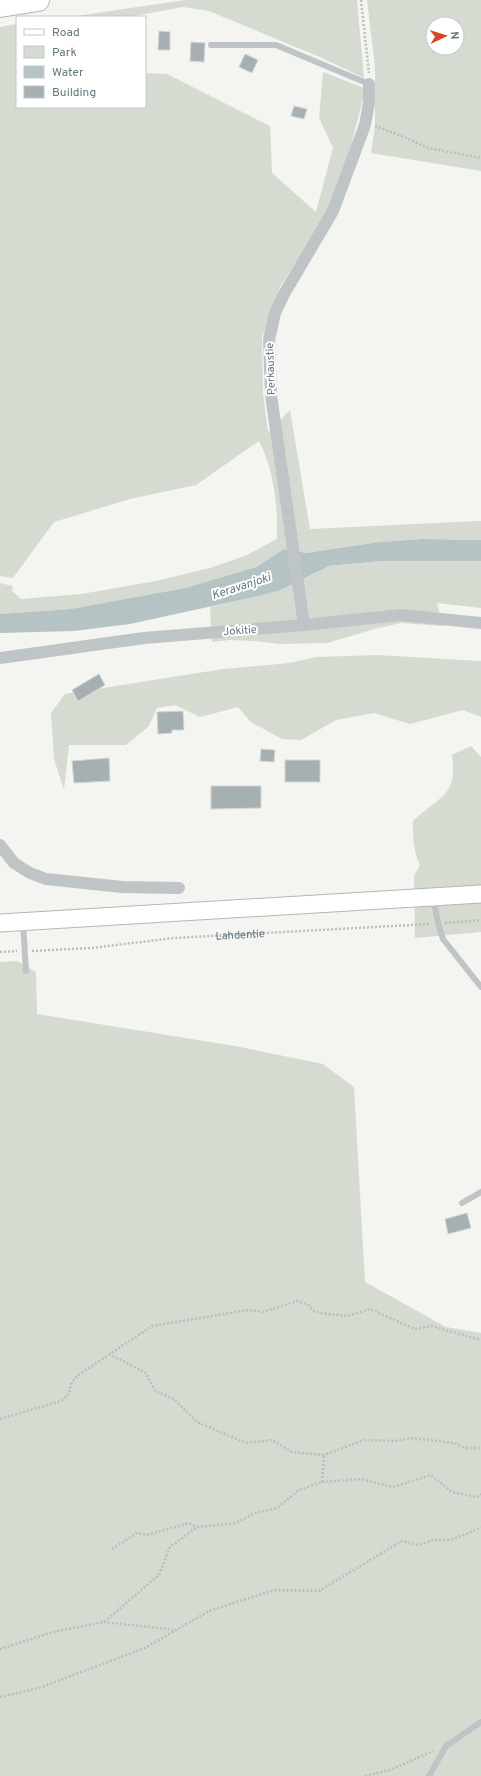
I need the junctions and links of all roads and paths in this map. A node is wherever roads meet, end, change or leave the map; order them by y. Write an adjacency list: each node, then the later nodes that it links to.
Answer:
1 (38, 0): 3 (highway)
2 (361, 0): 5 (path)
3 (0, 6)
4 (211, 44): 5 (lane)
5 (369, 84): 6 (street, Perkaustie)
6 (365, 125): 7 (path); 9 (street, Perkaustie)
7 (481, 158)
8 (481, 623): 9 (street, Jokitie)
9 (304, 625): 10 (street, Jokitie)
10 (0, 658)
11 (0, 845): 12 (street)
12 (179, 888)
13 (481, 894): 14 (main road)
14 (433, 896): 16 (main road); 18 (lane)
15 (481, 920): 18 (path, Lahdentie)
16 (23, 922): 17 (main road); 19 (lane)
17 (0, 923)
18 (438, 923): 19 (path, Lahdentie); 22 (lane)
19 (25, 951): 20 (path, Lahdentie); 21 (lane)
20 (0, 952)
21 (26, 971)
22 (481, 987)
23 (481, 1192): 24 (lane)
24 (462, 1203)
25 (481, 1340): 26 (path)
26 (109, 1354): 27 (path); 29 (path)
27 (0, 1419)
28 (481, 1448): 29 (path)
29 (324, 1455): 30 (path)
30 (322, 1482): 31 (path); 32 (path)
31 (481, 1494)
32 (197, 1527): 34 (path); 35 (path)
33 (481, 1527): 36 (path)
34 (112, 1549)
35 (104, 1622): 36 (path); 37 (path)
36 (176, 1630): 38 (path)
37 (0, 1649)
38 (0, 1697)
39 (481, 1722): 40 (lane)
40 (446, 1746): 41 (path); 42 (lane)
41 (365, 1776)
42 (428, 1776)

